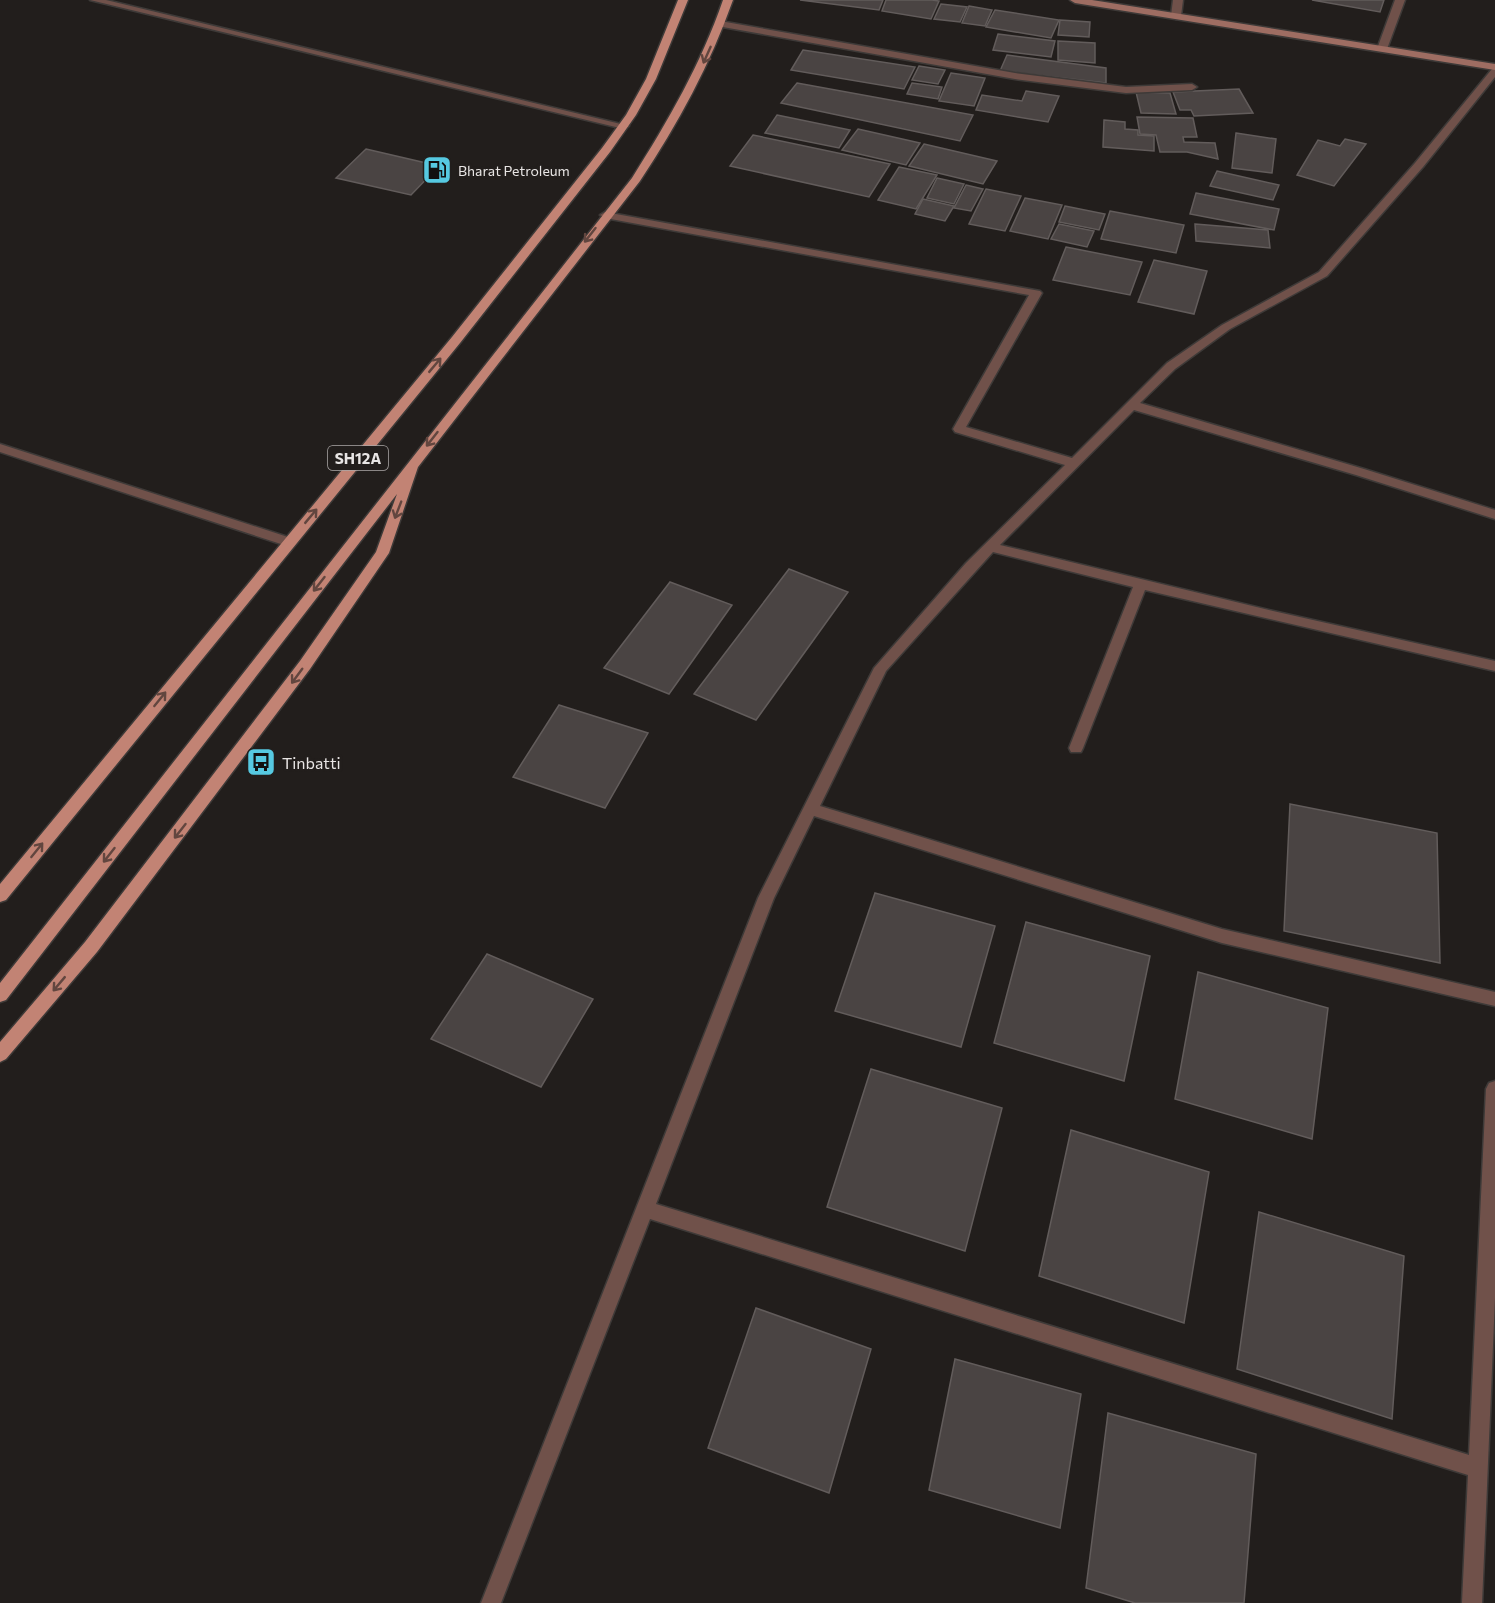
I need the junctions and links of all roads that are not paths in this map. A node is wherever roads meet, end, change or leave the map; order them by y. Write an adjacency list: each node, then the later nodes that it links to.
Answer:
1 (95, 0): 12 (street)
2 (683, 0): 12 (main road, SH12A)
3 (728, 0): 8 (main road, SH12A)
4 (1075, 0): 7 (main road)
5 (1178, 0): 7 (street)
6 (1400, 0): 9 (street)
7 (1176, 16): 9 (main road)
8 (720, 24): 11 (street); 13 (main road, SH12A, one-way to 13)
9 (1382, 49): 10 (main road)
10 (1495, 69): 14 (street)
11 (1192, 87)
12 (624, 126): 19 (main road, SH12A, one-way to 12)
13 (605, 215): 16 (main road, SH12A, one-way to 16); 17 (street)
14 (1132, 405): 17 (street); 18 (street)
15 (0, 448): 19 (street)
16 (419, 455): 26 (main road, SH12A, one-way to 26); 28 (main road, SH12A, one-way to 28)
17 (1074, 463): 20 (street)
18 (1495, 515)
19 (289, 542): 25 (main road, SH12A, one-way to 19)
20 (990, 548): 21 (street); 24 (street)
21 (1142, 584): 22 (street); 23 (street)
22 (1495, 666)
23 (1076, 748)
24 (810, 809): 27 (street); 30 (street)
25 (0, 895)
26 (0, 995)
27 (1495, 999)
28 (0, 1054)
29 (1495, 1089): 31 (street)
30 (644, 1209): 31 (street); 32 (street)
31 (1478, 1468): 33 (street)
32 (491, 1603)
33 (1472, 1603)

